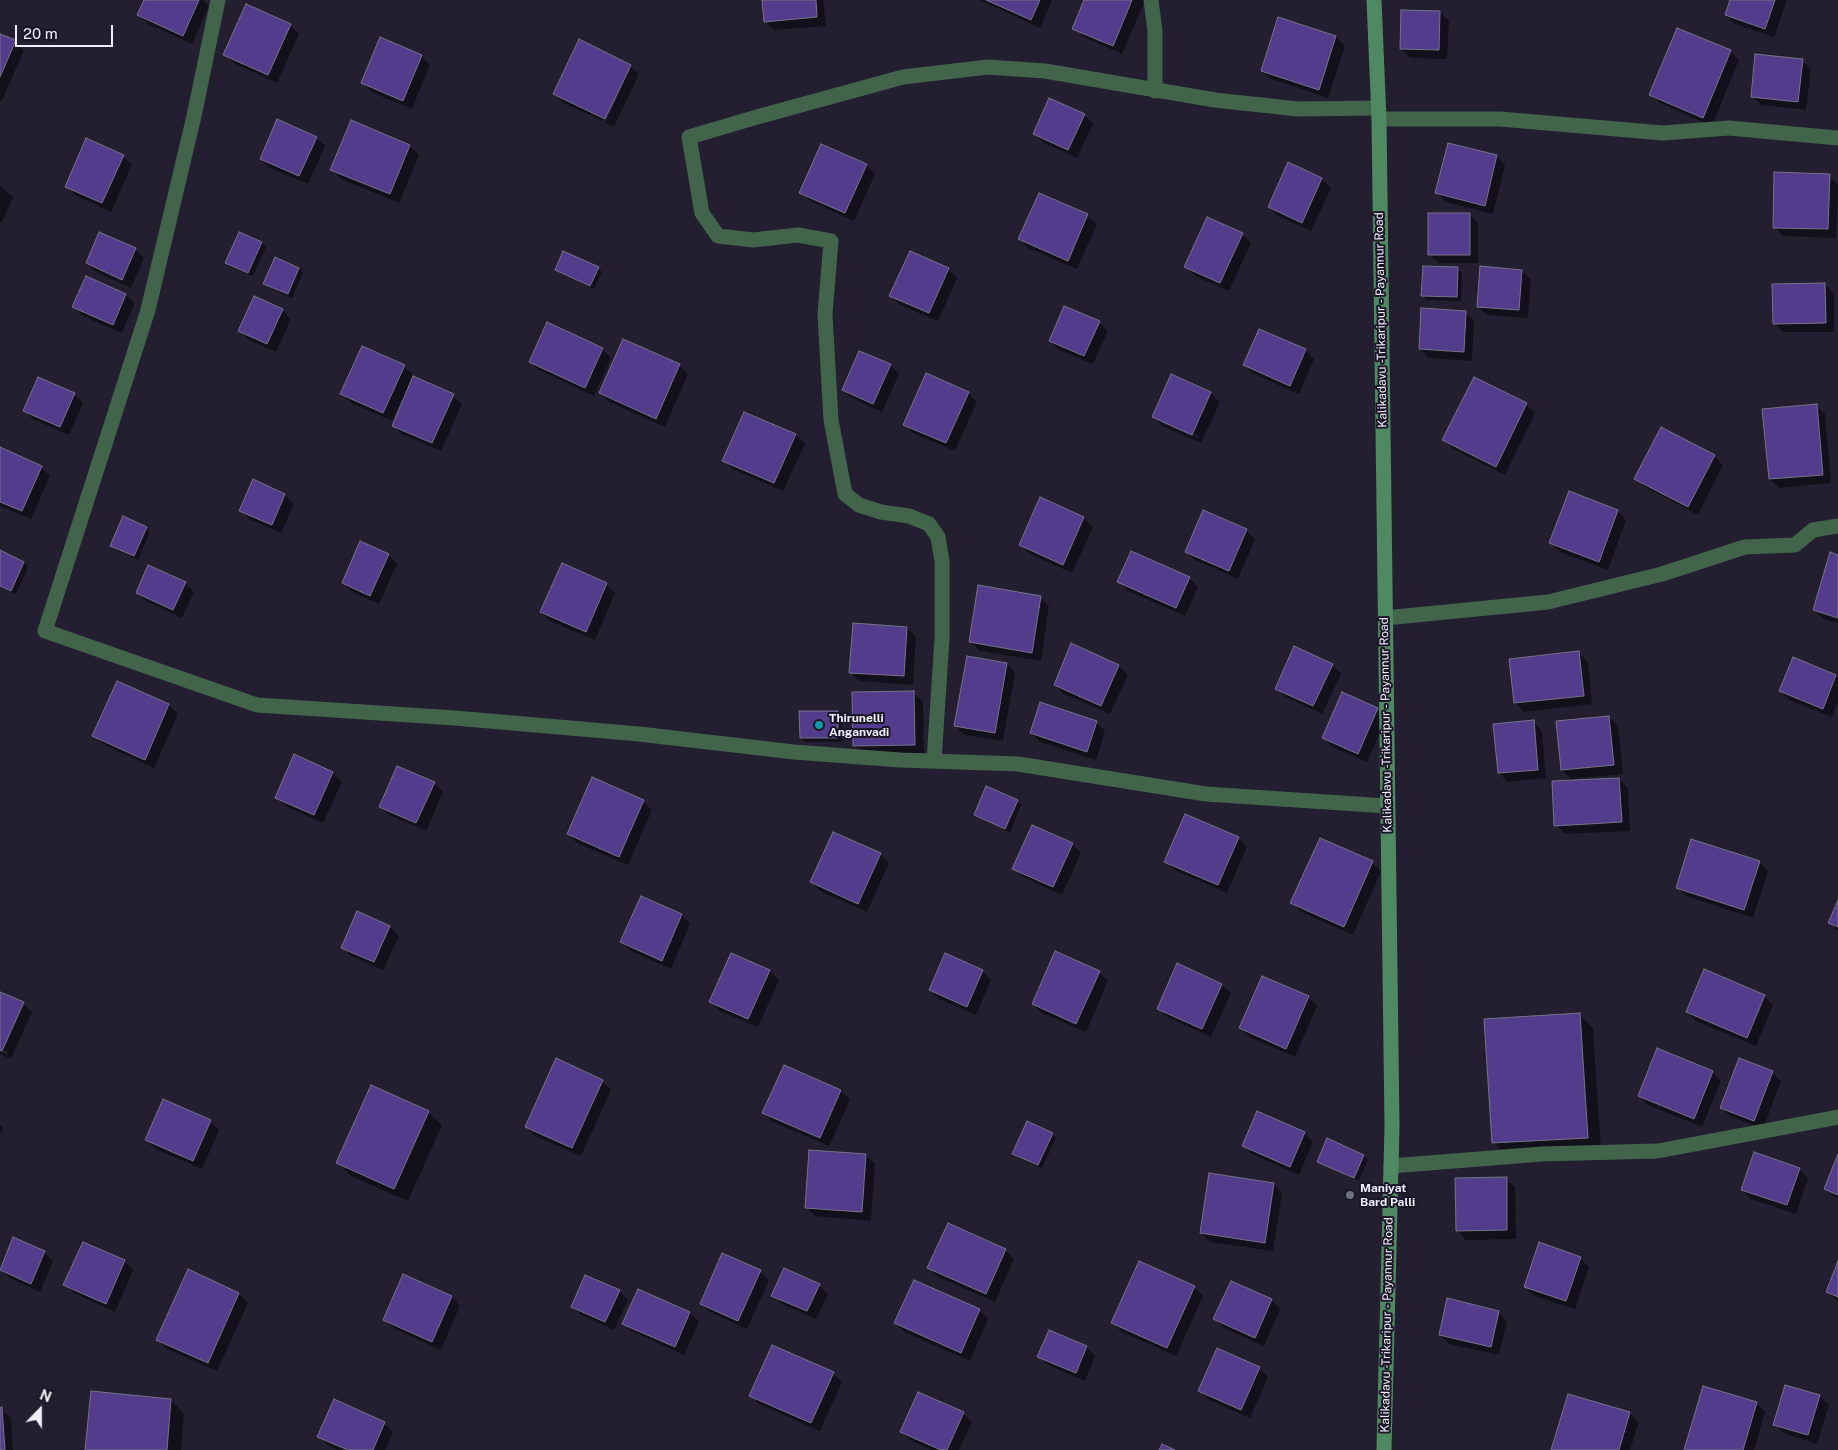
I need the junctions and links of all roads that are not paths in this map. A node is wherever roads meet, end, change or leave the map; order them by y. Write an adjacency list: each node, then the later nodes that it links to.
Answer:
1 (218, 0): 9 (street)
2 (1151, 0): 4 (street)
3 (1374, 0): 5 (main road, Kalikadavu -Trikaripur - Payannur Road)
4 (1156, 91): 5 (street); 9 (street)
5 (1378, 114): 6 (street); 8 (main road, Kalikadavu -Trikaripur - Payannur Road)
6 (1838, 138)
7 (1838, 526): 8 (street)
8 (1385, 618): 10 (main road, Kalikadavu -Trikaripur - Payannur Road)
9 (934, 761): 10 (street)
10 (1387, 806): 12 (main road, Kalikadavu -Trikaripur - Payannur Road)
11 (1838, 1117): 12 (street)
12 (1390, 1166): 13 (main road, Kalikadavu -Trikaripur - Payannur Road)
13 (1384, 1450)

